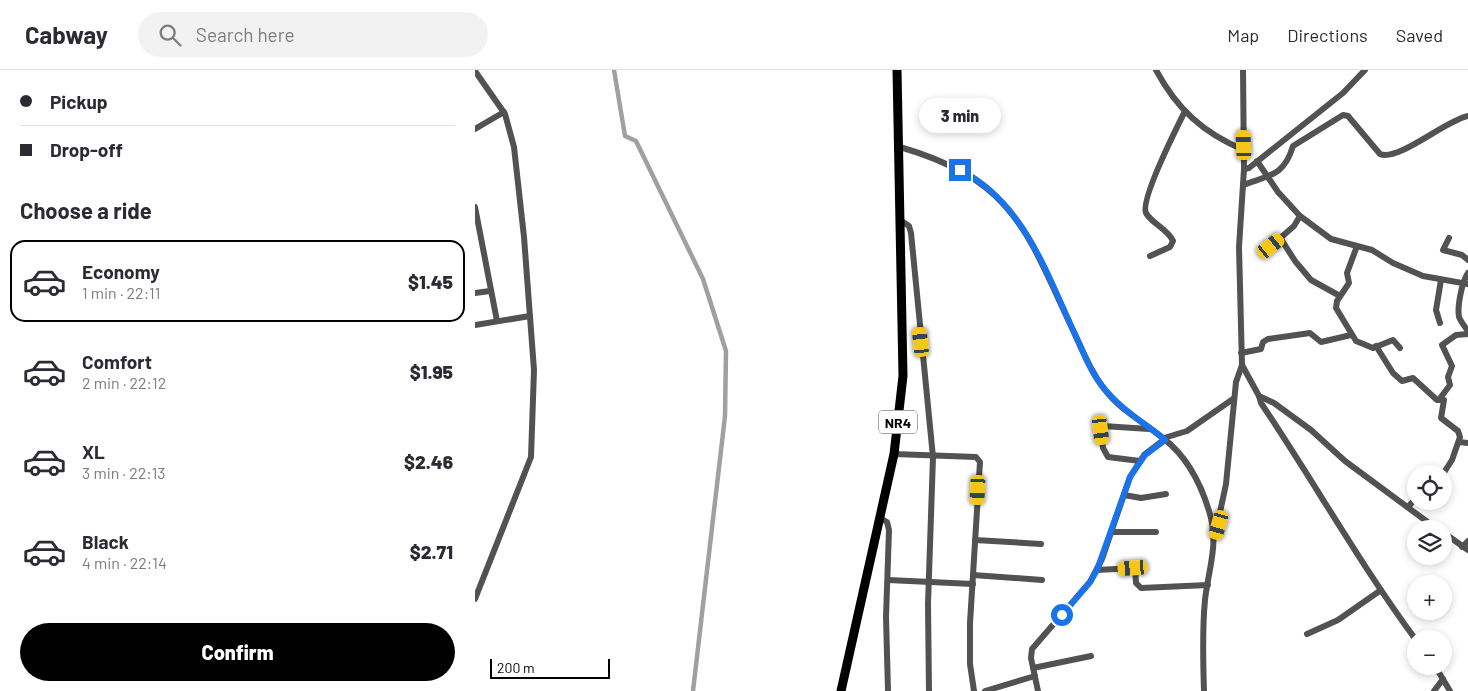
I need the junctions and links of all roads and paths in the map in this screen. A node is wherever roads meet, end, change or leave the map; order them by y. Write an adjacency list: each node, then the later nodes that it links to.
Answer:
1 (897, 70): 10 (highway, NR4)
2 (1156, 70): 7 (street)
3 (1243, 70): 11 (street)
4 (1365, 70): 12 (street)
5 (475, 71): 6 (street)
6 (504, 112): 9 (street); 31 (street)
7 (1185, 112): 11 (street); 23 (street)
8 (1468, 116): 14 (street)
9 (475, 129)
10 (900, 147): 18 (highway, NR4); 44 (street)
11 (1244, 150): 13 (street)
12 (1257, 161): 13 (street); 14 (street)
13 (1244, 169): 15 (street)
14 (1268, 176): 15 (street); 17 (street)
15 (1243, 186): 39 (street)
16 (475, 207): 28 (street)
17 (1301, 216): 19 (street); 21 (street)
18 (900, 220): 48 (highway, NR4); 49 (street)
19 (1281, 238): 22 (street); 30 (street)
20 (1449, 238): 24 (street)
21 (1357, 246): 26 (street); 30 (street)
22 (1262, 254)
23 (1150, 256)
24 (1468, 260)
25 (1468, 273): 27 (street)
26 (1441, 280): 27 (street); 33 (street)
27 (1466, 283): 35 (street)
28 (490, 291): 29 (street); 32 (street)
29 (475, 293)
30 (1340, 296): 36 (street)
31 (530, 316): 32 (street); 74 (street)
32 (497, 321): 34 (street)
33 (1440, 323)
34 (475, 325)
35 (1468, 333): 43 (street)
36 (1351, 335): 37 (street); 39 (street)
37 (1376, 346): 38 (street); 43 (street)
38 (1400, 348)
39 (1241, 353): 40 (street)
40 (1242, 365): 41 (street); 42 (street)
41 (1259, 396): 54 (street); 73 (street)
42 (1233, 399): 45 (street); 60 (street)
43 (1442, 400): 46 (street)
44 (1151, 429): 45 (street); 50 (street)
45 (1165, 439): 50 (street); 60 (street)
46 (1459, 442): 47 (street); 51 (street)
47 (1468, 443)
48 (894, 454): 49 (street); 56 (highway, NR4)
49 (933, 457): 62 (street); 69 (street)
50 (1140, 461): 53 (street)
51 (1449, 465)
52 (1166, 494): 53 (street)
53 (1124, 495): 58 (street)
54 (1407, 506)
55 (1412, 510): 57 (street)
56 (880, 518): 68 (street); 82 (highway, NR4)
57 (1425, 520)
58 (1111, 532): 59 (street); 66 (street)
59 (1156, 532)
60 (1215, 538): 72 (street)
61 (1452, 539): 65 (street)
62 (975, 540): 64 (street); 67 (street)
63 (1468, 540): 65 (street)
64 (1041, 544)
65 (1465, 548)
66 (1097, 570): 72 (street); 78 (street)
67 (973, 575): 70 (street); 71 (street)
68 (888, 580): 69 (street); 83 (street)
69 (929, 580): 71 (street); 84 (street)
70 (1042, 580)
71 (973, 584): 85 (street)
72 (1208, 585): 88 (street)
73 (1381, 590): 75 (street); 76 (street)
74 (475, 599)
75 (1409, 630)
76 (1307, 634)
77 (1091, 656): 78 (street)
78 (1033, 668): 80 (street)
79 (1441, 675): 81 (street)
80 (1035, 676): 86 (street); 87 (street)
81 (1443, 679): 89 (street); 90 (street)
82 (841, 691)
83 (888, 691)
84 (929, 691)
85 (974, 691)
86 (985, 691)
87 (1038, 691)
88 (1204, 691)
89 (1433, 691)
90 (1450, 691)

